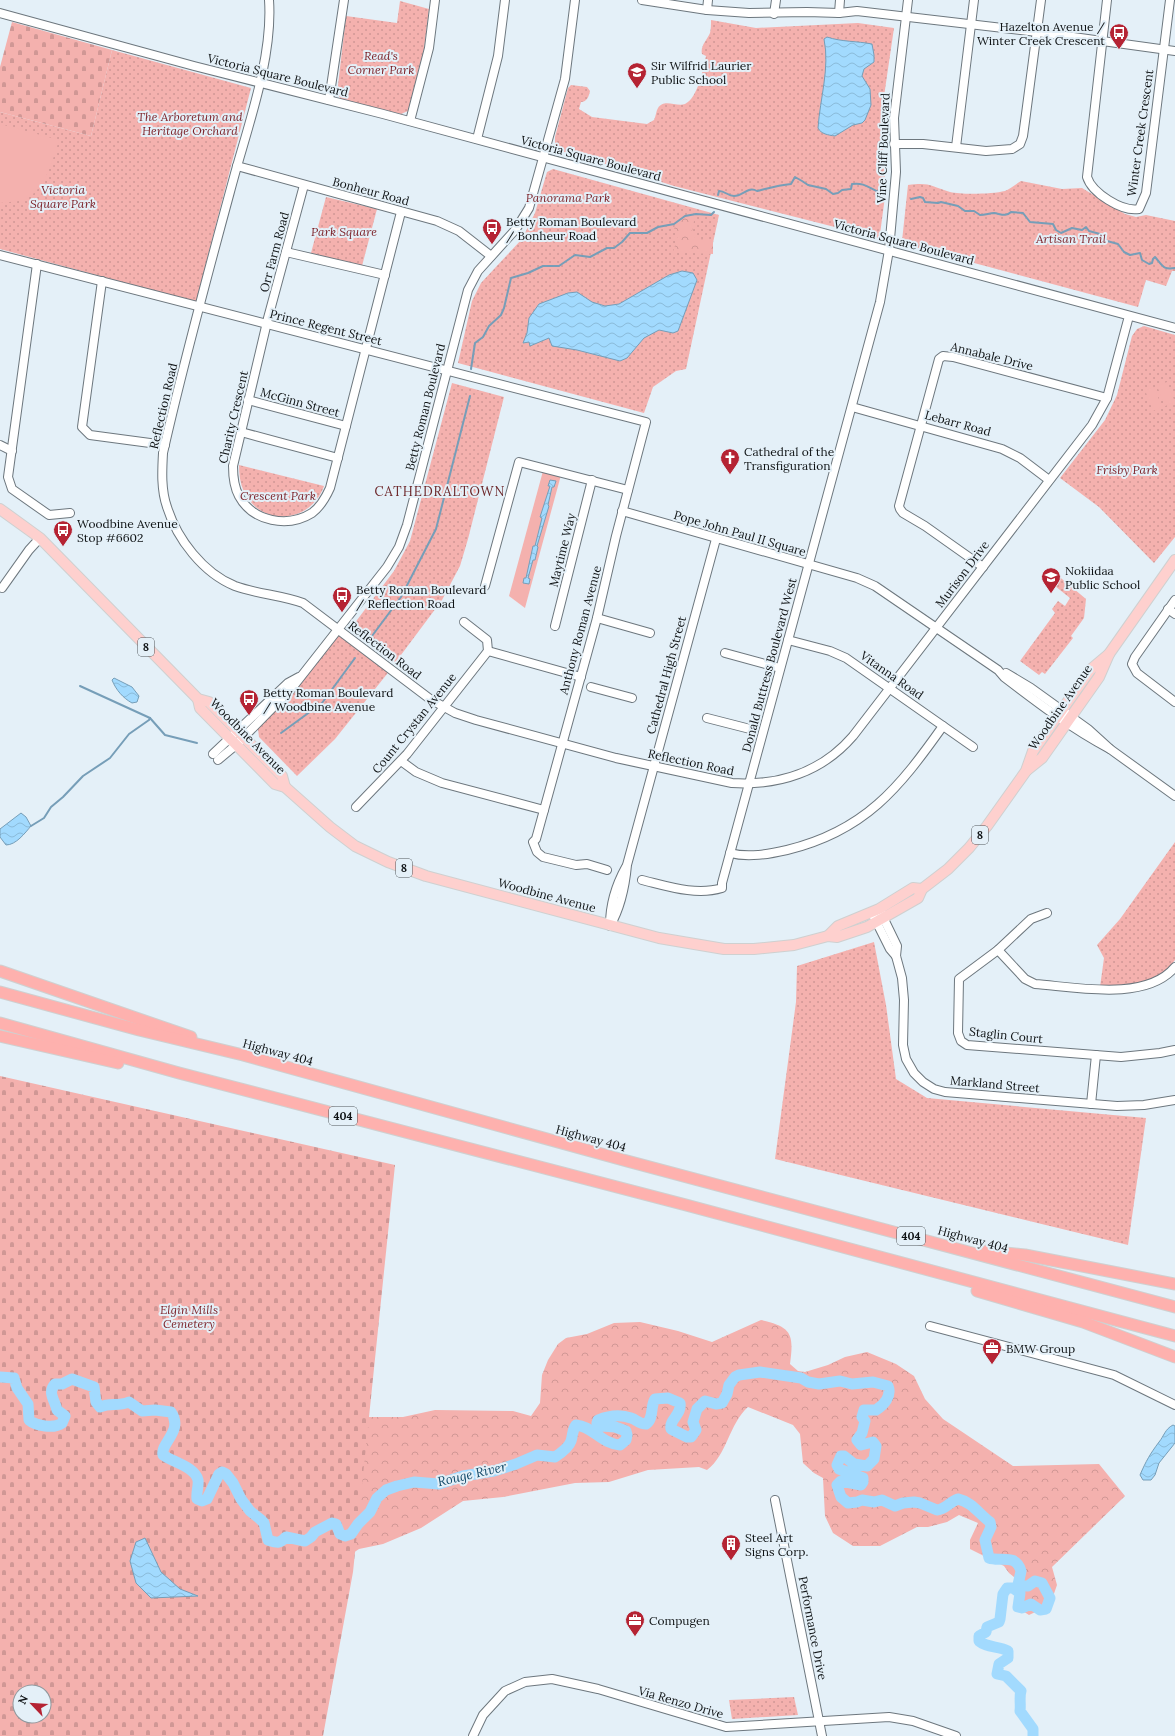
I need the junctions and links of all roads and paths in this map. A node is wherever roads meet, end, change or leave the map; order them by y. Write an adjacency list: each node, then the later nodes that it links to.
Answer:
1 (269, 0): 25 (street, Reflection Road)
2 (344, 0): 26 (street)
3 (435, 0): 27 (street)
4 (505, 0): 28 (street)
5 (575, 0): 31 (street, Betty Roman Boulevard)
6 (643, 0): 15 (street)
7 (708, 0): 15 (street)
8 (776, 0): 18 (street)
9 (840, 0): 17 (street)
10 (908, 0): 19 (street, Vine Cliff Boulevard)
11 (974, 0): 20 (street)
12 (1041, 0): 21 (street)
13 (1107, 0): 22 (street)
14 (1170, 0): 23 (street)
15 (707, 10): 18 (street)
16 (0, 13): 25 (street, Victoria Square Boulevard)
17 (839, 13): 18 (street); 19 (street)
18 (774, 14)
19 (906, 16): 20 (street); 29 (street, Vine Cliff Boulevard)
20 (971, 24): 21 (street); 30 (street)
21 (1037, 32): 22 (street); 30 (street)
22 (1102, 40): 23 (street); 23 (street, Winter Creek Crescent)
23 (1164, 49): 24 (street)
24 (1175, 51)
25 (259, 83): 26 (street, Victoria Square Boulevard); 32 (street, Reflection Road)
26 (329, 100): 27 (street, Victoria Square Boulevard)
27 (410, 121): 28 (street, Victoria Square Boulevard)
28 (477, 140): 31 (street, Victoria Square Boulevard)
29 (894, 144): 30 (street); 35 (street, Vine Cliff Boulevard)
30 (956, 147)
31 (543, 157): 35 (street, Victoria Square Boulevard); 38 (street, Betty Roman Boulevard)
32 (237, 166): 33 (street, Bonheur Road); 42 (street, Reflection Road)
33 (304, 185): 34 (street, Bonheur Road); 36 (street, Orr Farm Road)
34 (401, 212): 38 (street, Bonheur Road); 40 (street, Charity Crescent)
35 (889, 250): 43 (street, Victoria Square Boulevard); 50 (street, Vine Cliff Boulevard)
36 (286, 252): 40 (street); 44 (street, Orr Farm Road)
37 (0, 255): 39 (street, Prince Regent Street)
38 (491, 256): 47 (street, Betty Roman Boulevard)
39 (36, 264): 41 (street, Prince Regent Street); 57 (street)
40 (385, 275): 46 (street, Charity Crescent)
41 (102, 281): 42 (street, Prince Regent Street); 56 (street)
42 (200, 307): 44 (street, Prince Regent Street); 56 (street, Reflection Road)
43 (1129, 316): 45 (street, Victoria Square Boulevard); 48 (street, Murison Drive)
44 (267, 325): 46 (street, Prince Regent Street); 49 (street, Charity Crescent)
45 (1175, 328)
46 (365, 349): 47 (street, Prince Regent Street); 52 (street, Charity Crescent)
47 (447, 372): 51 (street, Prince Regent Street); 78 (street, Betty Roman Boulevard)
48 (1107, 398): 53 (street, Annabale Drive); 60 (street, Murison Drive)
49 (248, 400): 52 (street, McGinn Street); 54 (street, Charity Crescent)
50 (852, 407): 53 (street, Lebarr Road); 68 (street, Pope John Paul II Square)
51 (646, 422): 61 (street, Anthony Roman Avenue)
52 (346, 426): 58 (street, Charity Crescent)
53 (921, 426): 60 (street, Lebarr Road); 69 (street)
54 (241, 432): 58 (street); 58 (street, Charity Crescent)
55 (0, 445): 57 (street)
56 (165, 445): 78 (street, Reflection Road)
57 (12, 451): 64 (street)
58 (338, 458)
59 (592, 480): 61 (street); 70 (street); 76 (street, Maytime Way)
60 (1049, 480): 69 (street, Murison Drive)
61 (628, 490): 63 (street, Anthony Roman Avenue)
62 (0, 509): 65 (main road, Woodbine Avenue / 8)
63 (622, 511): 66 (street, Pope John Paul II Square); 74 (street, Anthony Roman Avenue)
64 (70, 513)
65 (40, 538): 71 (street); 96 (main road, Woodbine Avenue / 8)
66 (716, 539): 68 (street, Pope John Paul II Square); 101 (street, Cathedral High Street)
67 (1175, 560): 83 (main road, Woodbine Avenue / 8)
68 (808, 565): 77 (street); 80 (street, Donald Buttress Boulevard West)
69 (983, 567): 77 (street, Murison Drive)
70 (485, 586)
71 (2, 588)
72 (1175, 600): 73 (street)
73 (1172, 612): 89 (street)
74 (597, 618): 79 (street); 85 (street, Anthony Roman Avenue)
75 (464, 622): 81 (street)
76 (555, 626)
77 (937, 628): 87 (street, Murison Drive); 91 (street)
78 (339, 630): 90 (street, Reflection Road); 96 (street, Betty Roman Boulevard)
79 (650, 633)
80 (788, 640): 84 (street, Donald Buttress Boulevard West); 87 (street, Vitanna Road)
81 (488, 651): 85 (street); 90 (street, Count Crystan Avenue)
82 (725, 653): 84 (street)
83 (1109, 654): 91 (main road, Woodbine Avenue / 8); 93 (main road, Woodbine Avenue / 8)
84 (780, 668): 103 (street, Donald Buttress Boulevard West)
85 (581, 677): 97 (street, Anthony Roman Avenue)
86 (591, 687): 88 (street)
87 (890, 689): 94 (street, Vitanna Road); 103 (street, Murison Drive)
88 (632, 698)
89 (1175, 702)
90 (444, 707): 97 (street, Reflection Road); 100 (street, Count Crystan Avenue)
91 (1060, 714): 93 (street); 102 (main road, Woodbine Avenue / 8)
92 (707, 718): 95 (street)
93 (1069, 720): 102 (main road, Woodbine Avenue / 8); 104 (street)
94 (943, 726): 98 (street, Vitanna Road); 107 (street)
95 (750, 729)
96 (236, 738): 99 (street, Betty Roman Boulevard); 114 (main road, Woodbine Avenue / 8)
97 (562, 744): 101 (street, Reflection Road); 106 (street, Anthony Roman Avenue)
98 (973, 747)
99 (215, 757)
100 (401, 761): 105 (street, Count Crystan Avenue); 106 (street)
101 (654, 766): 103 (street, Reflection Road); 114 (street, Cathedral High Street)
102 (1026, 771): 110 (main road, Woodbine Avenue / 8)
103 (749, 784): 107 (street, Donald Buttress Boulevard West)
104 (1175, 796)
105 (356, 807)
106 (544, 810): 108 (street, Anthony Roman Avenue)
107 (730, 853): 109 (street, Donald Buttress Boulevard West)
108 (607, 870)
109 (642, 880)
110 (922, 889): 111 (main road, Woodbine Avenue / 8); 113 (main road, Woodbine Avenue / 8)
111 (875, 911): 113 (street, Markland Street); 115 (main road, Woodbine Avenue / 8)
112 (1047, 913): 116 (street, Staglin Court)
113 (880, 920): 115 (main road, Woodbine Avenue / 8); 127 (street, Markland Street)
114 (610, 926): 115 (main road, Woodbine Avenue / 8)
115 (828, 936)
116 (998, 950): 117 (street); 123 (street, Staglin Court)
117 (1175, 967)
118 (0, 971): 124 (highway)
119 (0, 992): 124 (highway, Highway 404 / 404)
120 (0, 1023): 125 (highway, 404)
121 (0, 1036): 125 (highway)
122 (1175, 1050): 123 (street, Staglin Court)
123 (1096, 1055): 127 (street)
124 (243, 1056): 129 (highway, Highway 404 / 404)
125 (179, 1072): 128 (highway, 404)
126 (1175, 1100): 127 (street, Markland Street)
127 (1091, 1104)
128 (839, 1246): 133 (highway, 404); 134 (highway)
129 (947, 1246): 130 (highway); 131 (highway, Highway 404 / 404)
130 (1175, 1284)
131 (1175, 1307)
132 (930, 1326): 135 (street)
133 (1175, 1336)
134 (1175, 1357)
135 (1175, 1405)
136 (775, 1500): 137 (street, Performance Drive)
137 (819, 1721): 138 (street, Via Renzo Drive); 139 (street, Performance Drive); 140 (street, Via Renzo Drive)
138 (473, 1736)
139 (822, 1736)
140 (956, 1736)

